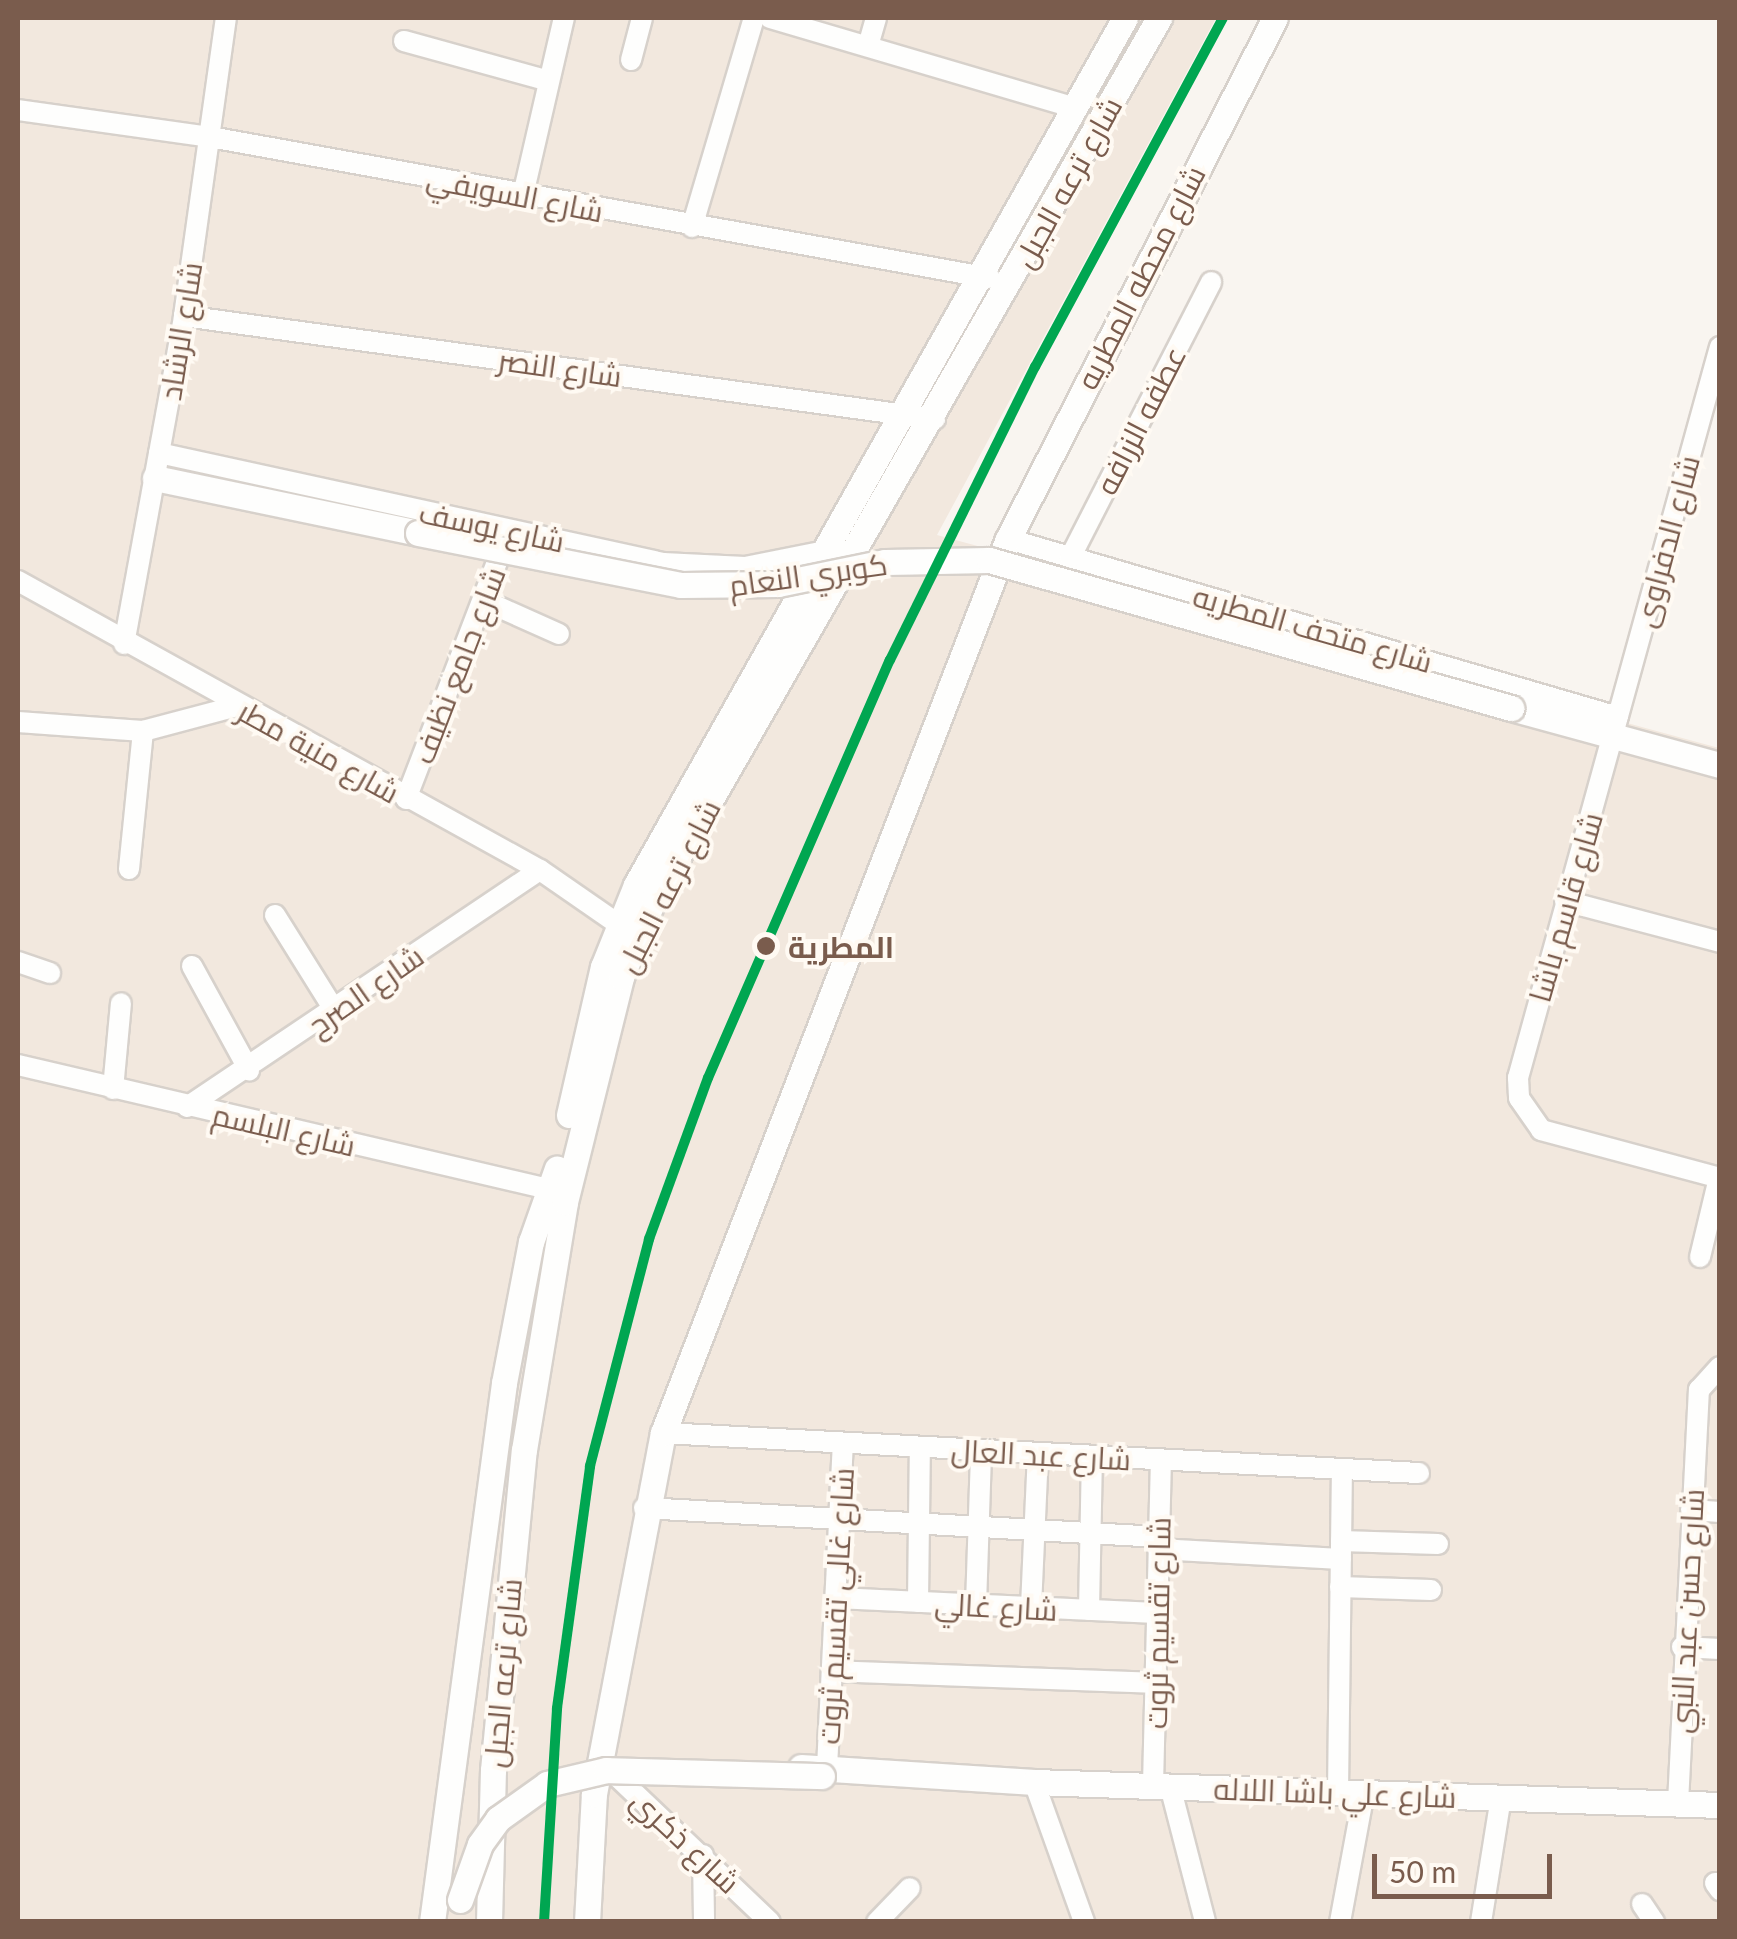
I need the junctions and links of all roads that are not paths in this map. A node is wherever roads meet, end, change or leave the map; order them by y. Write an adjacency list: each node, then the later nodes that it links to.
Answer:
1 (226, 18): 16 (street, شارع الرشاد)
2 (564, 18): 13 (street)
3 (642, 18): 12 (street)
4 (754, 18): 18 (street)
5 (770, 18): 11 (street)
6 (876, 18): 11 (street)
7 (1124, 18): 14 (street, شارع ترعه الجبل)
8 (1159, 18): 20 (street, شارع ترعه الجبل)
9 (1275, 18): 29 (street, شارع محطه المطريه)
10 (404, 40): 13 (street)
11 (868, 46): 14 (street)
12 (631, 60)
13 (549, 81): 17 (street)
14 (1076, 108): 19 (street, شارع ترعه الجبل)
15 (18, 110): 16 (street, شارع السويفي)
16 (210, 136): 17 (street, شارع السويفي); 22 (street, شارع الرشاد)
17 (523, 196): 18 (street, شارع السويفي)
18 (692, 227): 19 (street, شارع السويفي)
19 (984, 277): 20 (street, شارع السويفي); 24 (street, شارع ترعه الجبل)
20 (1012, 281): 25 (street, شارع ترعه الجبل)
21 (1211, 282): 31 (street, عطفه الزرافه)
22 (184, 316): 24 (street, شارع النصر); 26 (street, شارع الرشاد)
23 (1718, 357): 39 (street, شارع الدفراوى)
24 (906, 415): 25 (street, شارع النصر); 30 (street, شارع ترعه الجبل)
25 (935, 418): 108 (street, شارع ترعه الجبل)
26 (159, 452): 27 (street, شارع الرشاد); 28 (street, شارع يوسف)
27 (154, 478): 35 (street, شارع الرشاد); 37 (street, كوبري النعام, bridge)
28 (510, 531): 30 (street, شارع يوسف); 33 (street, شارع جامع نظيف)
29 (1008, 538): 31 (street, شارع متحف المطريه); 62 (street, شارع محطه المطريه)
30 (826, 551): 47 (street, شارع ترعه الجبل)
31 (1070, 558): 39 (street, شارع متحف المطريه)
32 (18, 581): 35 (street, شارع منية مطر)
33 (483, 600): 34 (street); 42 (street, شارع جامع نظيف)
34 (559, 634)
35 (124, 644): 36 (street, شارع منية مطر)
36 (237, 706): 40 (street); 42 (street, شارع منية مطر)
37 (1512, 708): 39 (street, شارع متحف المطريه)
38 (18, 722): 40 (street)
39 (1615, 726): 41 (street, شارع متحف المطريه); 45 (street, شارع قاسم باشا)
40 (143, 731): 43 (street)
41 (1720, 764)
42 (406, 799): 44 (street, شارع منية مطر)
43 (129, 869)
44 (540, 870): 47 (street, شارع منية مطر); 53 (street, شارع الصرح)
45 (1566, 901): 48 (street); 58 (street, شارع قاسم باشا)
46 (274, 915): 53 (street)
47 (618, 924): 59 (street, شارع ترعه الجبل)
48 (1720, 942)
49 (18, 962): 51 (street)
50 (192, 966): 55 (street)
51 (50, 972)
52 (120, 1002): 56 (street)
53 (335, 1011): 55 (street, شارع الصرح)
54 (18, 1064): 56 (street, شارع البلسم)
55 (249, 1070): 57 (street, شارع الصرح)
56 (113, 1089): 57 (street, شارع البلسم)
57 (187, 1107): 59 (street, شارع البلسم)
58 (1719, 1178): 60 (street)
59 (552, 1190): 107 (street, شارع ترعه الجبل)
60 (1700, 1257)
61 (1720, 1367): 72 (street, شارع حسن عبد النبي)
62 (663, 1433): 63 (street, شارع عبد العال); 71 (street, شارع محطه المطريه)
63 (843, 1444): 64 (street, شارع عبد العال); 74 (street, شارع غالي تقسيم ثروت)
64 (920, 1448): 65 (street, شارع عبد العال); 75 (street)
65 (981, 1452): 66 (street, شارع عبد العال); 76 (street)
66 (1038, 1454): 67 (street, شارع عبد العال); 77 (street)
67 (1092, 1457): 68 (street, شارع عبد العال); 78 (street)
68 (1160, 1460): 69 (street, شارع عبد العال); 79 (street, شارع تقسيم ثروت)
69 (1342, 1469): 70 (street, شارع عبد العال); 81 (street)
70 (1419, 1473)
71 (644, 1508): 74 (street); 94 (street, شارع محطه المطريه)
72 (1690, 1510): 73 (street); 90 (street, شارع حسن عبد النبي)
73 (1720, 1512)
74 (840, 1518): 75 (street); 84 (street, شارع غالي تقسيم ثروت)
75 (919, 1522): 76 (street); 85 (street)
76 (978, 1526): 77 (street); 86 (street)
77 (1034, 1530): 78 (street); 87 (street)
78 (1089, 1533): 79 (street); 88 (street)
79 (1158, 1543): 81 (street); 89 (street, شارع تقسيم ثروت)
80 (1438, 1544): 81 (street)
81 (1341, 1550): 82 (street)
82 (1340, 1587): 83 (street); 98 (street)
83 (1430, 1590)
84 (836, 1598): 85 (street, شارع غالي); 92 (street, شارع غالي تقسيم ثروت)
85 (918, 1602): 86 (street, شارع غالي)
86 (976, 1604): 87 (street, شارع غالي)
87 (1031, 1607): 88 (street, شارع غالي)
88 (1088, 1610): 89 (street, شارع غالي)
89 (1157, 1613): 93 (street, شارع تقسيم ثروت)
90 (1682, 1647): 91 (street); 101 (street, شارع حسن عبد النبي)
91 (1720, 1649)
92 (832, 1671): 93 (street); 95 (street, شارع غالي تقسيم ثروت)
93 (1156, 1683): 97 (street, شارع تقسيم ثروت)
94 (601, 1762): 95 (street, شارع علي باشا اللاله); 103 (street, شارع ذكري); 109 (street, شارع محطه المطريه)
95 (824, 1772): 96 (street, شارع علي باشا اللاله); 105 (street, شارع علي باشا اللاله, bridge)
96 (1034, 1782): 97 (street, شارع علي باشا اللاله); 113 (street)
97 (1162, 1786): 98 (street, شارع علي باشا اللاله); 106 (street, شارع تقسيم ثروت)
98 (1338, 1792): 99 (street, شارع علي باشا اللاله)
99 (1364, 1792): 100 (street, شارع علي باشا اللاله); 114 (street)
100 (1501, 1797): 101 (street, شارع علي باشا اللاله); 115 (street)
101 (1678, 1804): 102 (street, شارع علي باشا اللاله)
102 (1720, 1805)
103 (703, 1855): 110 (street); 111 (street, شارع ذكري)
104 (910, 1888): 112 (street)
105 (458, 1911)
106 (1204, 1921)
107 (432, 1922)
108 (489, 1922)
109 (587, 1922)
110 (704, 1922)
111 (770, 1922)
112 (877, 1922)
113 (1084, 1922)
114 (1340, 1922)
115 (1481, 1922)

